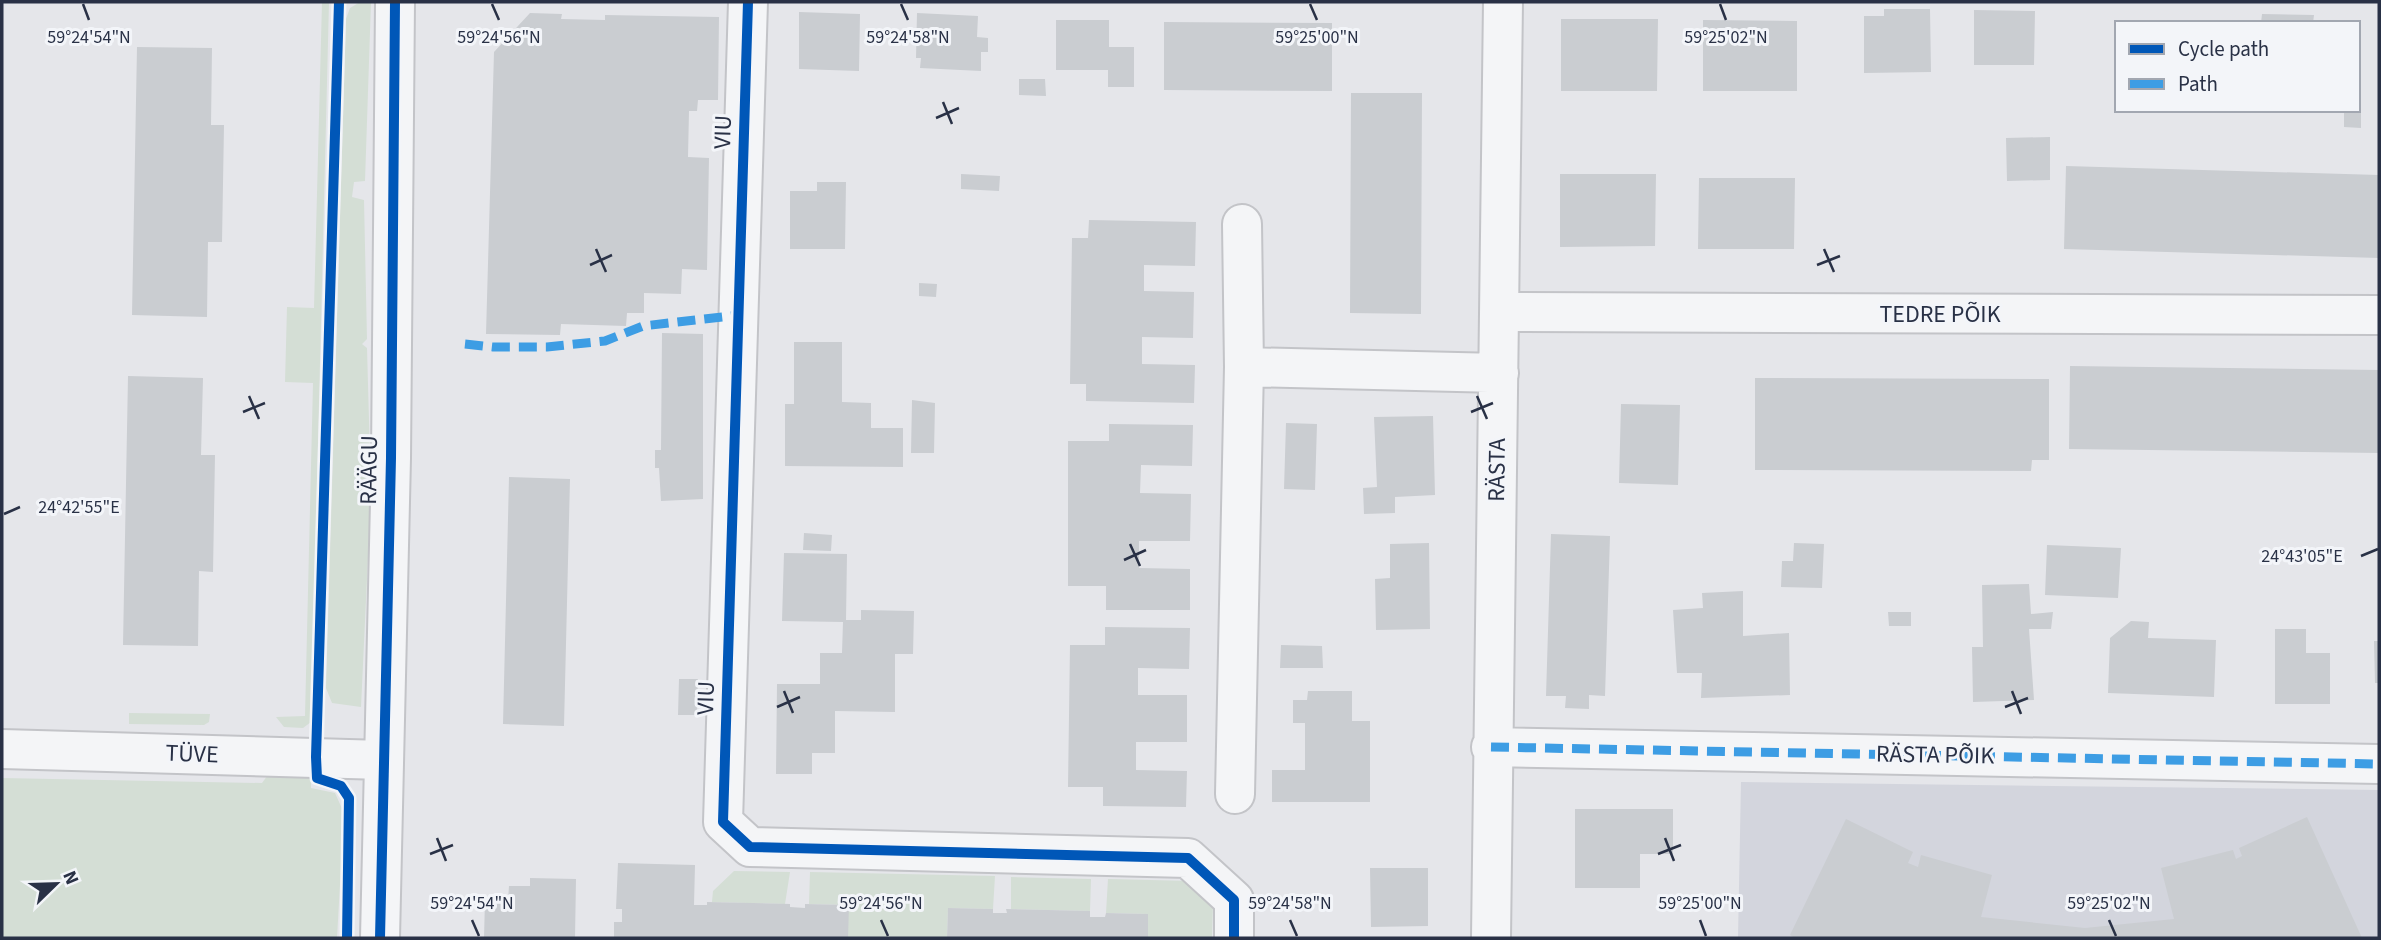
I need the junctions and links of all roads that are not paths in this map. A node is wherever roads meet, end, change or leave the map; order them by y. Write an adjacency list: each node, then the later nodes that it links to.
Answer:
1 (395, 2): 11 (street, RÄÄGU)
2 (748, 2): 15 (street, VIU)
3 (1503, 2): 5 (street, RÄSTA)
4 (1241, 224): 7 (street)
5 (1500, 312): 6 (street, TEDRE PÕIK); 8 (street, RÄSTA)
6 (2379, 315)
7 (1244, 367): 8 (street); 13 (street)
8 (1499, 373): 9 (street, RÄSTA)
9 (1491, 747): 12 (street, RÄSTA PÕIK); 16 (street, RÄSTA)
10 (2, 749): 11 (street, TÜVE)
11 (383, 760): 14 (street, RÄÄGU)
12 (2379, 764)
13 (1235, 793)
14 (380, 938)
15 (1234, 938)
16 (1490, 938)

